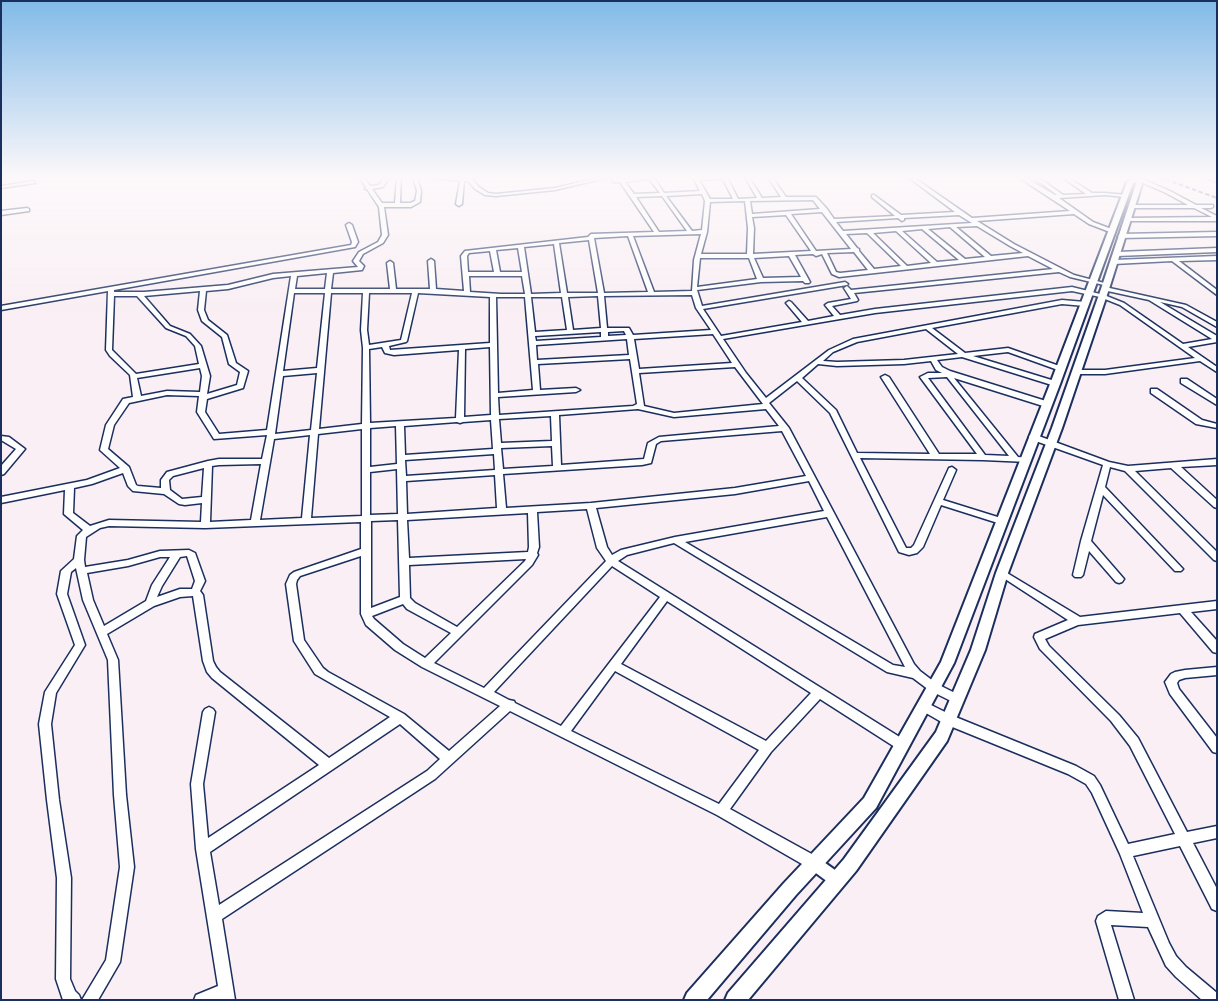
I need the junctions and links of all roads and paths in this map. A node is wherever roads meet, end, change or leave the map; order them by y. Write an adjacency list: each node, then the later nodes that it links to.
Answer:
1 (383, 224): 49 (street)
2 (651, 224): 23 (street)
3 (684, 224): 20 (street)
4 (705, 224): 19 (street)
5 (750, 224): 37 (street)
6 (795, 224): 34 (street)
7 (836, 224): 21 (street)
8 (908, 224): 15 (street)
9 (978, 224): 14 (street); 35 (street)
10 (1092, 224): 24 (street)
11 (1119, 224): 24 (main road)
12 (1125, 224): 24 (main road)
13 (349, 225): 45 (street)
14 (951, 226): 16 (street); 38 (street)
15 (913, 228): 16 (street); 17 (street)
16 (924, 228): 43 (street)
17 (898, 230): 18 (street); 46 (street)
18 (868, 231): 21 (street); 47 (street)
19 (704, 232): 20 (street); 36 (street)
20 (691, 233): 23 (street)
21 (843, 233): 30 (street)
22 (630, 234): 23 (street); 26 (street); 77 (street)
23 (658, 234)
24 (1115, 234): 25 (street); 39 (main road); 73 (main road)
25 (1217, 234)
26 (590, 238): 27 (street); 76 (street)
27 (556, 241): 28 (street); 78 (street)
28 (521, 248): 29 (street); 54 (street)
29 (493, 250): 52 (street); 53 (street)
30 (857, 250): 32 (street); 50 (street)
31 (1217, 250): 39 (street)
32 (824, 253): 34 (street); 55 (street)
33 (791, 254): 34 (street); 37 (street); 57 (street)
34 (816, 254)
35 (1028, 254): 38 (street); 48 (street)
36 (698, 256): 37 (street); 70 (street)
37 (750, 256): 58 (street)
38 (990, 258): 43 (street)
39 (1116, 258): 41 (street); 66 (main road)
40 (1216, 259): 41 (street)
41 (1174, 260): 74 (street)
42 (431, 261): 69 (street)
43 (964, 261): 46 (street)
44 (390, 263): 65 (street)
45 (250, 264): 56 (street); 67 (street)
46 (936, 264): 47 (street)
47 (905, 267): 50 (street)
48 (1058, 270): 71 (street); 73 (street)
49 (330, 272): 51 (street); 63 (street)
50 (872, 272): 55 (street)
51 (294, 274): 56 (street); 62 (street)
52 (467, 274): 53 (street); 72 (street)
53 (497, 274): 54 (street)
54 (525, 274): 80 (street)
55 (839, 275): 59 (street)
56 (262, 278): 60 (street)
57 (805, 279): 58 (street); 61 (street)
58 (761, 280): 70 (street)
59 (845, 284): 61 (street); 71 (street)
60 (204, 289): 75 (street); 126 (street)
61 (813, 289): 84 (street)
62 (292, 290): 63 (street); 115 (street)
63 (327, 290): 64 (street); 111 (street)
64 (366, 290): 65 (street); 100 (street)
65 (393, 290): 68 (street)
66 (1105, 290): 73 (street); 73 (street); 81 (street); 99 (street); 114 (main road)
67 (111, 291): 75 (street); 83 (street); 117 (street)
68 (415, 291): 69 (street); 97 (street)
69 (433, 291): 72 (street)
70 (694, 291): 77 (street); 84 (street)
71 (850, 292): 85 (street)
72 (467, 293): 79 (street)
73 (1089, 293): 85 (street); 88 (street); 110 (main road)
74 (1217, 293)
75 (139, 294): 109 (street)
76 (601, 294): 77 (street); 78 (street); 89 (street)
77 (651, 294)
78 (563, 295): 80 (street); 90 (street)
79 (493, 296): 80 (street); 98 (street)
80 (528, 296): 91 (street)
81 (1151, 299): 87 (street); 95 (street)
82 (789, 303): 86 (street)
83 (1, 308)
84 (699, 308): 92 (street)
85 (838, 317): 86 (street)
86 (806, 322): 92 (street)
87 (1217, 325)
88 (927, 327): 102 (street); 107 (street)
89 (604, 329): 90 (street); 93 (street); 94 (street)
90 (570, 331): 91 (street)
91 (531, 334): 96 (street)
92 (716, 335): 93 (street); 108 (street)
93 (630, 337): 94 (street); 103 (street)
94 (605, 339): 96 (street)
95 (1217, 339): 99 (street)
96 (532, 343): 106 (street)
97 (385, 345): 100 (street); 101 (street)
98 (494, 345): 101 (street); 125 (street)
99 (1181, 346): 105 (street)
100 (366, 348): 136 (street)
101 (462, 348): 134 (street)
102 (965, 356): 104 (street); 110 (street); 121 (street)
103 (633, 357): 106 (street); 113 (street)
104 (933, 359): 107 (street); 116 (street)
105 (1200, 359): 112 (street); 114 (street)
106 (534, 362): 124 (street)
107 (816, 362): 118 (street)
108 (736, 364): 113 (street); 129 (street)
109 (202, 366): 117 (street); 126 (street)
110 (1061, 368): 121 (main road)
111 (321, 370): 115 (street); 139 (street)
112 (1217, 370)
113 (635, 371): 131 (street)
114 (1076, 372): 144 (main road)
115 (279, 374): 140 (street)
116 (948, 374): 130 (street); 148 (street); 149 (street)
117 (134, 376): 127 (street)
118 (798, 377): 129 (street); 146 (street)
119 (885, 377): 147 (street)
120 (1184, 381): 128 (street)
121 (1056, 384): 130 (main road)
122 (576, 390): 124 (street)
123 (1154, 391): 137 (street)
124 (538, 392): 125 (street)
125 (495, 395): 133 (street)
126 (202, 396): 127 (street); 140 (street)
127 (137, 398): 157 (street)
128 (1217, 402)
129 (767, 404): 131 (street); 138 (street)
130 (1046, 404): 141 (main road)
131 (639, 407): 132 (street)
132 (555, 414): 133 (street); 143 (street)
133 (495, 419): 134 (street); 145 (street)
134 (460, 421): 135 (street)
135 (400, 424): 136 (street); 151 (street)
136 (366, 426): 139 (street); 159 (street)
137 (1217, 426)
138 (785, 428): 156 (street); 163 (street)
139 (315, 432): 140 (street); 178 (street)
140 (271, 434): 150 (street)
141 (1033, 437): 144 (street); 149 (main road)
142 (1, 438): 161 (street)
143 (556, 443): 145 (street); 156 (street)
144 (1051, 444): 154 (street); 193 (main road)
145 (497, 448): 151 (street); 162 (street)
146 (855, 455): 147 (street); 170 (street)
147 (936, 456): 148 (street)
148 (983, 457): 149 (street)
149 (1020, 459): 179 (main road)
150 (266, 461): 153 (street); 180 (street)
151 (401, 462): 159 (street); 164 (street)
152 (1217, 462): 155 (street)
153 (208, 464): 167 (street); 168 (street)
154 (1107, 464): 158 (street); 166 (street)
155 (1174, 466): 158 (street); 172 (street)
156 (557, 468): 162 (street)
157 (126, 469): 165 (street); 167 (street)
158 (1128, 469): 188 (street)
159 (366, 470): 177 (street)
160 (952, 470): 170 (street)
161 (1, 472)
162 (499, 472): 164 (street); 174 (street)
163 (811, 478): 171 (street); 175 (street)
164 (402, 479): 176 (street)
165 (70, 486): 169 (street); 182 (street)
166 (1100, 488): 184 (street); 192 (street)
167 (166, 491): 168 (street)
168 (207, 499): 181 (street)
169 (1, 500)
170 (938, 501): 179 (street)
171 (591, 506): 173 (street); 189 (street)
172 (1217, 506)
173 (532, 509): 174 (street); 187 (street)
174 (502, 510): 176 (street)
175 (830, 513): 183 (street); 210 (street)
176 (402, 517): 177 (street); 190 (street)
177 (365, 518): 178 (street); 185 (street)
178 (306, 520): 180 (street)
179 (1001, 521): 211 (main road)
180 (255, 522): 181 (street)
181 (205, 525): 182 (street)
182 (89, 530): 191 (street)
183 (675, 540): 189 (street); 210 (street)
184 (1086, 541): 194 (street); 195 (street)
185 (366, 551): 202 (street); 218 (street)
186 (177, 553): 191 (street); 196 (street); 199 (street)
187 (533, 555): 190 (street); 204 (street)
188 (1217, 558)
189 (611, 561): 197 (street); 212 (street)
190 (404, 562): 198 (street)
191 (80, 566): 205 (street); 237 (street)
192 (1178, 569)
193 (1002, 573): 203 (street); 214 (main road)
194 (1078, 575)
195 (1119, 579)
196 (195, 592): 199 (street); 225 (street)
197 (665, 597): 208 (street); 213 (street)
198 (405, 599): 202 (street); 204 (street)
199 (150, 603): 205 (street)
200 (1217, 604): 201 (street)
201 (1182, 608): 203 (street); 206 (street)
202 (366, 614): 207 (street)
203 (1078, 622): 228 (street)
204 (458, 632): 207 (street)
205 (101, 633): 238 (street)
206 (1217, 649)
207 (426, 664): 212 (street)
208 (614, 665): 220 (street); 222 (street)
209 (1217, 672): 223 (street)
210 (916, 674): 211 (street)
211 (933, 687): 214 (street); 216 (main road)
212 (486, 693): 215 (street)
213 (818, 693): 221 (street); 222 (street)
214 (957, 699): 219 (main road)
215 (510, 704): 220 (street); 224 (street)
216 (923, 706): 219 (street); 221 (main road)
217 (209, 712): 229 (street)
218 (400, 717): 224 (street); 225 (street)
219 (948, 720): 230 (street); 232 (main road)
220 (564, 731): 226 (street)
221 (902, 745): 231 (main road)
222 (767, 748): 226 (street)
223 (1217, 748)
224 (449, 759): 234 (street)
225 (328, 765): 229 (street)
226 (721, 811): 231 (street)
227 (1217, 832): 228 (street)
228 (1184, 839): 230 (street); 233 (street)
229 (203, 849): 234 (street)
230 (1125, 851): 235 (street)
231 (814, 862): 232 (street); 240 (main road)
232 (837, 880): 241 (main road)
233 (1217, 904)
234 (214, 916): 236 (street)
235 (1152, 920): 242 (street); 243 (street)
236 (227, 995): 239 (street)
237 (74, 1000)
238 (89, 1000)
239 (201, 1000)
240 (694, 1000)
241 (734, 1000)
242 (1127, 1000)
243 (1214, 1000)

